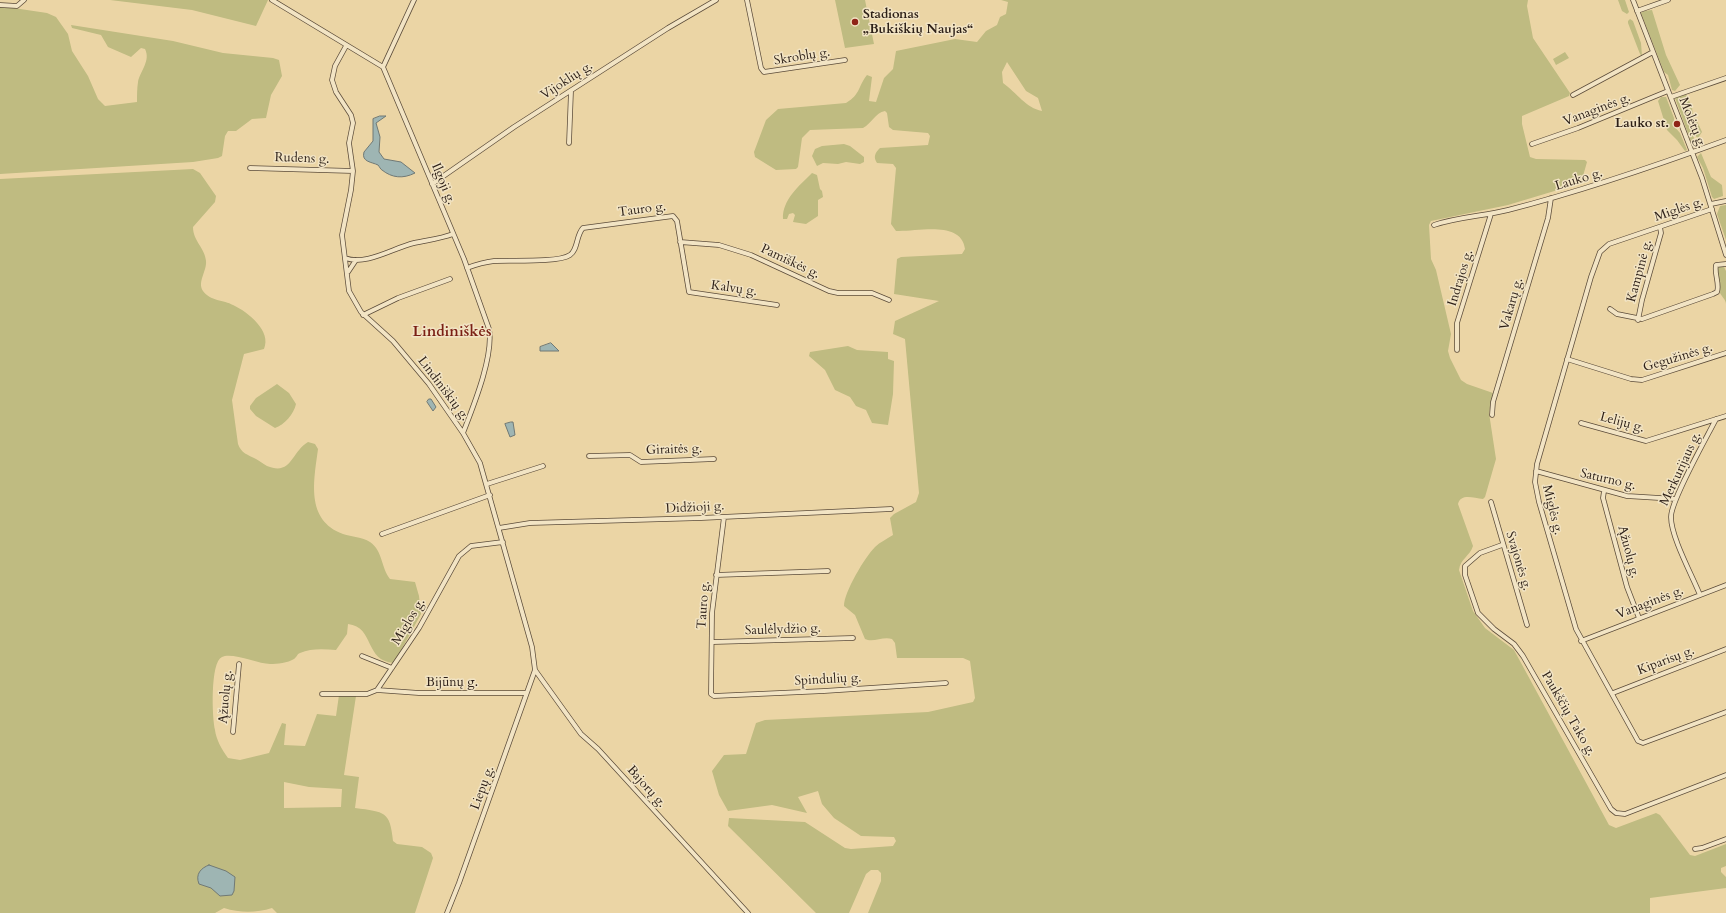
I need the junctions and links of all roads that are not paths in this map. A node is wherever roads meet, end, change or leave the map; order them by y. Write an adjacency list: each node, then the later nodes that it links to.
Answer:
1 (24, 0): 8 (street)
2 (272, 0): 10 (street)
3 (414, 0): 13 (street)
4 (716, 0): 15 (street, Vijoklių g.)
5 (747, 0): 12 (street, Skroblų g.)
6 (1633, 0): 9 (street, Molėtų g.)
7 (1668, 0): 9 (street)
8 (0, 5)
9 (1637, 11): 11 (street, Molėtų g.)
10 (346, 46): 13 (street); 24 (street, Lindiniškių g.)
11 (1653, 52): 16 (street, Molėtų g.); 17 (street)
12 (845, 60)
13 (383, 67): 25 (street, Ilgoji g.)
14 (1726, 78): 18 (street)
15 (571, 91): 20 (street); 25 (street, Vijoklių g.)
16 (1668, 91): 18 (street, Molėtų g.); 21 (street, Vanaginės g.)
17 (1573, 95)
18 (1671, 97): 22 (street, Molėtų g.)
19 (1726, 140): 22 (street, Lauko g.)
20 (569, 143)
21 (1532, 144)
22 (1693, 153): 26 (street, Lauko g.); 28 (street, Molėtų g.)
23 (250, 168): 24 (street, Rudens g.)
24 (353, 171): 35 (street, Lindiniškių g.)
25 (432, 184): 32 (street, Ilgoji g.)
26 (1551, 198): 29 (street, Lauko g.); 50 (street, Vakarų g.)
27 (1726, 201): 28 (street, Miglės g.)
28 (1712, 207): 31 (street, Miglės g.); 34 (street, Molėtų g.)
29 (1491, 214): 30 (street, Lauko g.); 47 (street, Indrajos g.)
30 (1434, 225)
31 (1660, 227): 46 (street, Kampinė g.); 49 (street, Miglės g.)
32 (453, 234): 36 (street); 38 (street, Ilgoji g.)
33 (680, 242): 38 (street, Tauro g.); 41 (street, Tauro g.); 42 (street, Pamiškės g.)
34 (1726, 255)
35 (345, 258): 36 (street); 39 (street, Lindiniškių g.)
36 (356, 260): 39 (street)
37 (1726, 264): 46 (street, Kampinė g.)
38 (467, 268): 54 (street, Ilgoji g.)
39 (348, 272): 45 (street, Lindiniškių g.)
40 (450, 279): 45 (street)
41 (689, 292): 43 (street, Kalvų g.)
42 (889, 300)
43 (777, 305)
44 (1610, 309): 46 (street, Kampinė g.)
45 (363, 315): 54 (street, Lindiniškių g.)
46 (1638, 320)
47 (1457, 350)
48 (1726, 353): 49 (street, Gegužinės g.)
49 (1567, 359): 58 (street, Miglės g.)
50 (1492, 415)
51 (1726, 416): 52 (street, Lelijų g.)
52 (1716, 419): 53 (street, Lelijų g.); 62 (street, Merkurijaus g.)
53 (1581, 423)
54 (463, 433): 59 (street, Lindiniškių g.)
55 (589, 456): 56 (street, Giraitės g.)
56 (714, 459)
57 (543, 466): 59 (street)
58 (1536, 471): 60 (street, Saturno g.); 77 (street, Miglės g.)
59 (487, 484): 61 (street, Lindiniškių g.)
60 (1604, 491): 62 (street, Saturno g.); 74 (street, Ąžuolų g.)
61 (490, 495): 66 (street, Lindiniškių g.); 67 (street)
62 (1676, 499): 73 (street, Merkurijaus g.)
63 (1491, 502): 69 (street, Svajonės g.)
64 (892, 509): 65 (street, Didžioji g.)
65 (724, 517): 66 (street, Didžioji g.); 71 (street, Tauro g.)
66 (499, 528): 68 (street, Lindiniškių g.)
67 (382, 534)
68 (503, 542): 82 (street, Miglos g.); 83 (street, Lindiniškių g.)
69 (1502, 545): 75 (street, Svajonės g.); 92 (street, Paukščių Tako g.)
70 (828, 571): 71 (street)
71 (716, 575): 78 (street, Tauro g.)
72 (1726, 585): 73 (street, Vanaginės g.)
73 (1700, 595): 74 (street, Vanaginės g.)
74 (1639, 618): 77 (street, Vanaginės g.)
75 (1527, 625)
76 (853, 638): 78 (street, Saulėlydžio g.)
77 (1581, 641): 86 (street, Miglės g.)
78 (713, 642): 89 (street, Tauro g.)
79 (1726, 649): 86 (street, Kiparisų g.)
80 (362, 656): 82 (street)
81 (239, 664): 91 (street, Ąžuolų g.)
82 (392, 668): 85 (street, Miglos g.)
83 (535, 670): 88 (street, Liepų g.); 96 (street, Bajorų g.)
84 (946, 683): 89 (street, Spindulių g.)
85 (377, 690): 87 (street); 88 (street, Bijūnų g.)
86 (1612, 693): 90 (street, Miglės g.)
87 (322, 694)
88 (526, 694): 95 (street, Liepų g.)
89 (711, 694)
90 (1726, 712)
91 (233, 732)
92 (1726, 775)
93 (1726, 839): 94 (street)
94 (1695, 849)
95 (447, 913)
96 (748, 913)

